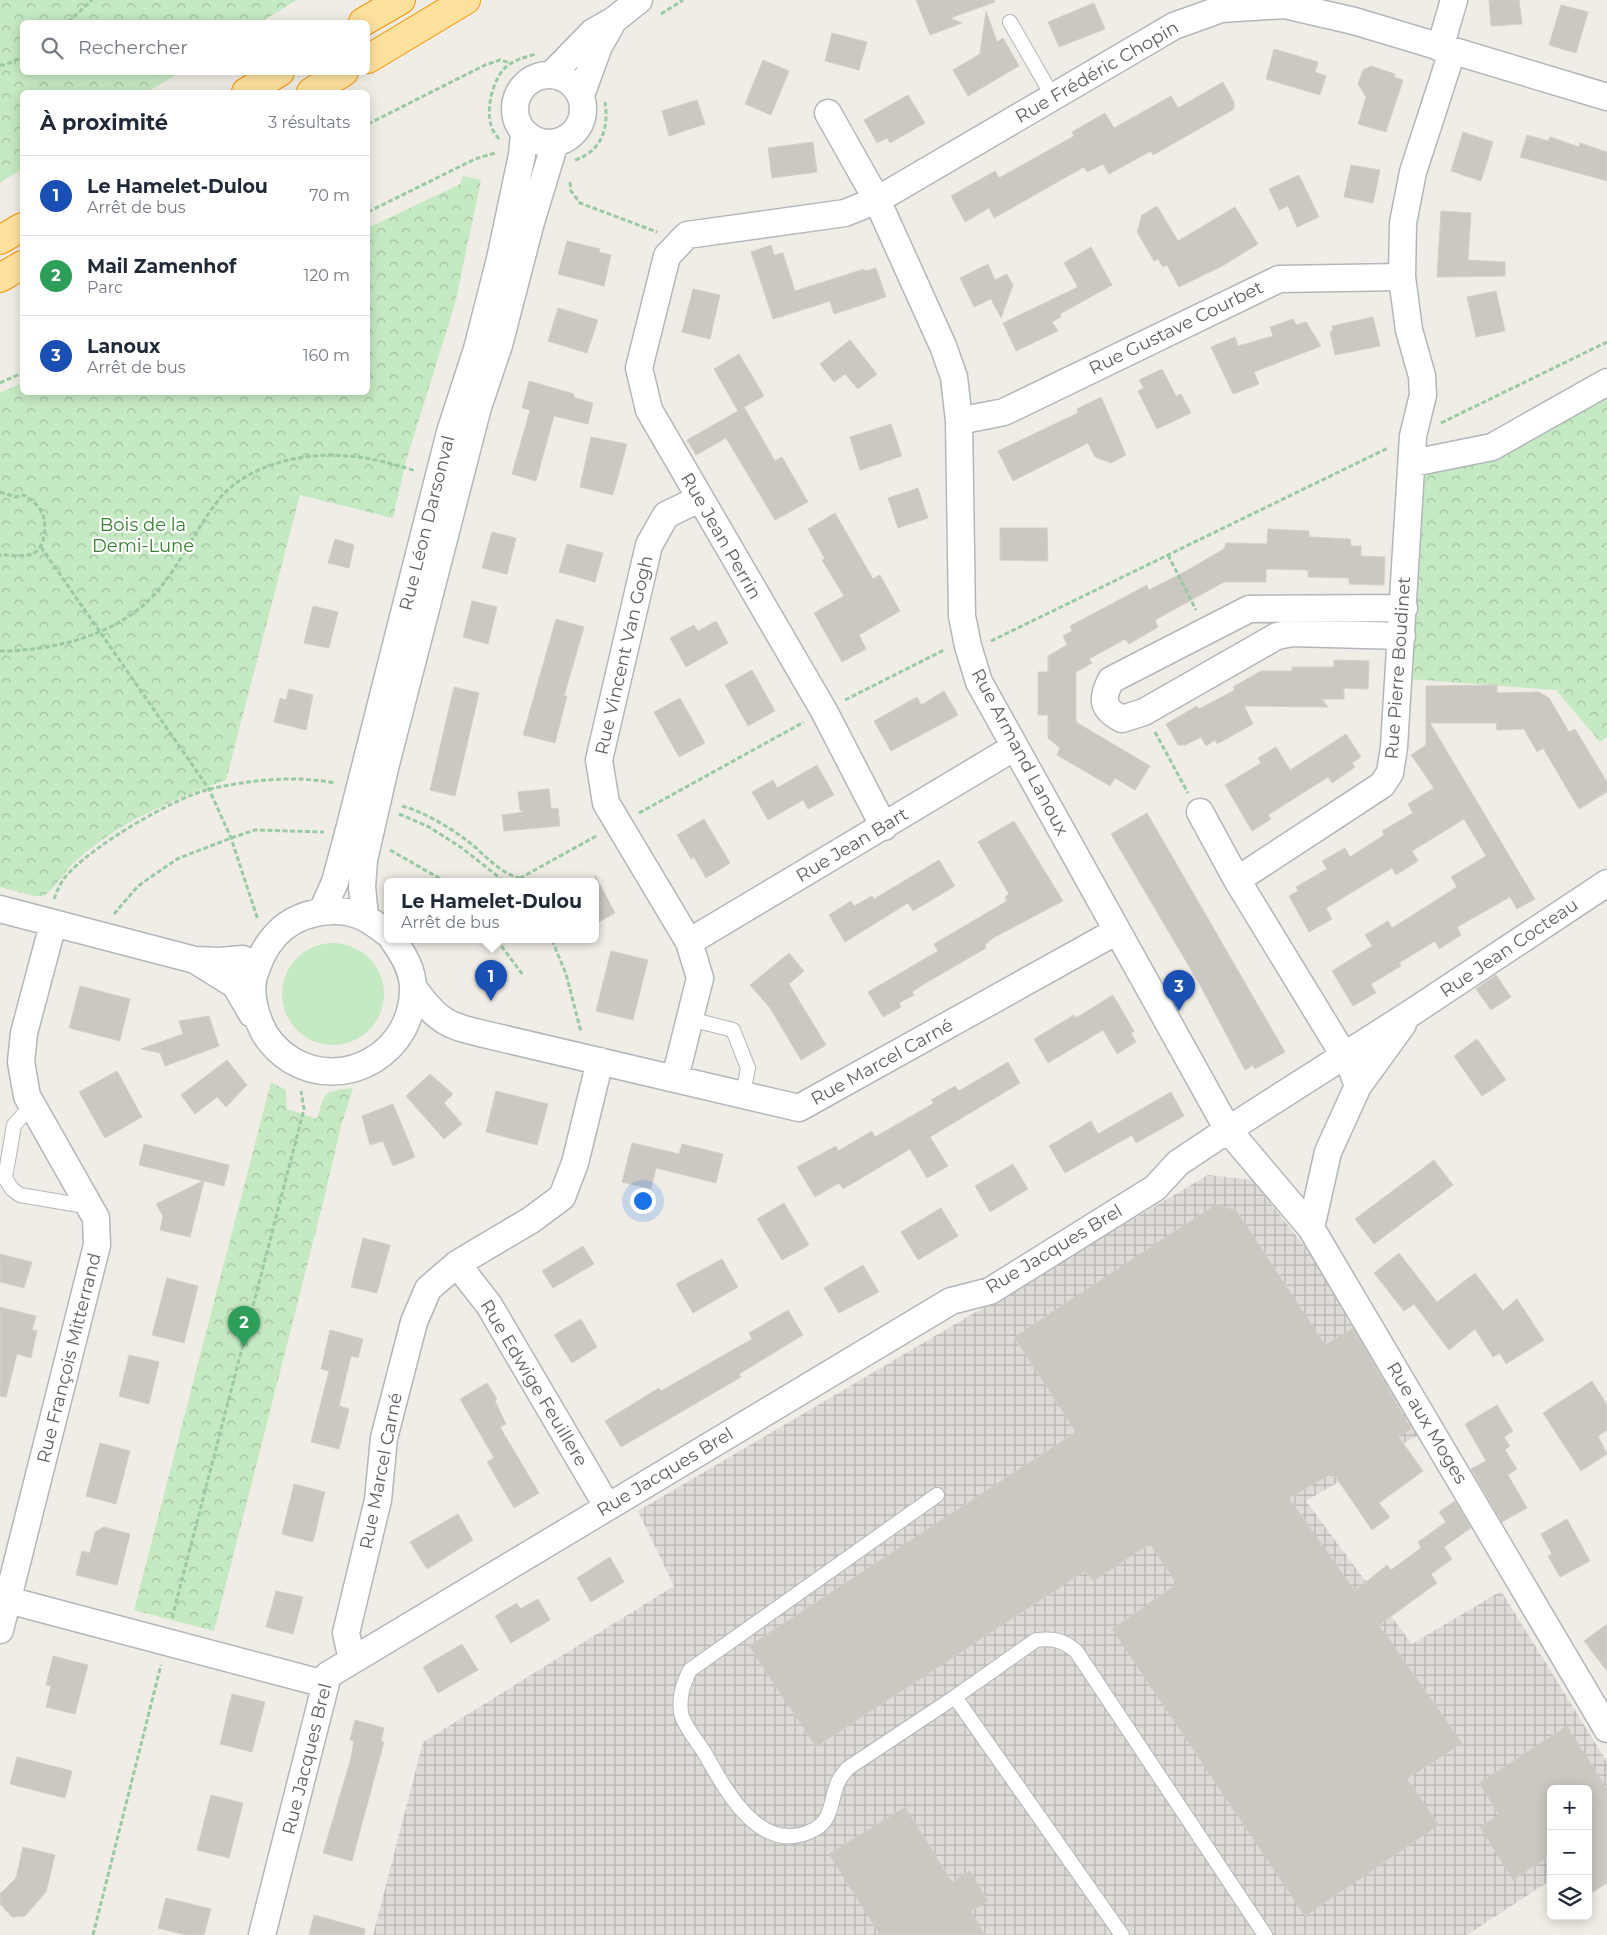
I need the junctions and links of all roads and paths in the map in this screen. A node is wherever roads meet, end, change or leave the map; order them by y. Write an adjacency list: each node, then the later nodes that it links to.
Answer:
1 (92, 0): 7 (path)
2 (401, 0): 8 (highway)
3 (466, 0): 11 (highway)
4 (683, 0): 6 (path)
5 (1454, 0): 10 (street, Rue Pierre Boudinet)
6 (646, 9): 17 (street)
7 (70, 20)
8 (367, 20)
9 (1010, 22): 20 (lane)
10 (1446, 50): 20 (street, Rue Frédéric Chopin); 21 (street, Rue Frédéric Chopin); 34 (street, Rue Pierre Boudinet)
11 (370, 58)
12 (20, 59): 14 (path)
13 (512, 63): 17 (path); 23 (path); 24 (path)
14 (0, 65)
15 (275, 75): 18 (highway)
16 (339, 75): 19 (highway)
17 (572, 75): 24 (street); 26 (street); 26 (path)
18 (249, 90)
19 (314, 90)
20 (1053, 97): 27 (street, Rue Frédéric Chopin)
21 (1607, 97)
22 (828, 113): 27 (street, Rue Armand Lanoux)
23 (370, 123)
24 (523, 144): 26 (street); 58 (street, Rue Léon Darsonval)
25 (495, 153): 28 (path)
26 (557, 161): 30 (path); 58 (street, Rue Léon Darsonval)
27 (877, 200): 30 (street, Rue Frédéric Chopin); 39 (street, Rue Armand Lanoux)
28 (370, 211)
29 (20, 227): 31 (highway)
30 (684, 239): 44 (street, Rue Jean Perrin)
31 (0, 240)
32 (20, 266): 33 (highway)
33 (0, 278)
34 (1402, 278): 39 (street, Rue Gustave Courbet); 40 (street, Rue Pierre Boudinet)
35 (1607, 342): 40 (path)
36 (20, 374): 38 (path)
37 (1607, 382): 41 (street)
38 (0, 383)
39 (959, 421): 52 (street, Rue Armand Lanoux)
40 (1414, 436): 41 (street, Rue Pierre Boudinet); 46 (path)
41 (1413, 462): 48 (street, Rue Pierre Boudinet)
42 (417, 471): 50 (path)
43 (0, 492): 45 (path)
44 (699, 499): 54 (street, Rue Jean Perrin); 60 (street, Rue Vincent Van Gogh)
45 (41, 547): 47 (path); 50 (path)
46 (1168, 555): 49 (path); 52 (path)
47 (0, 556)
48 (1404, 608): 49 (street); 51 (street, Rue Pierre Boudinet)
49 (1207, 630): 55 (street)
50 (98, 632): 53 (path); 57 (path)
51 (1402, 636): 55 (street); 67 (street, Rue Pierre Boudinet)
52 (968, 646): 54 (path); 56 (street, Rue Armand Lanoux)
53 (0, 651)
54 (824, 711): 60 (path); 61 (street, Rue Jean Perrin)
55 (1144, 712): 59 (path)
56 (1015, 747): 61 (street, Rue Jean Bart); 75 (street, Rue Armand Lanoux)
57 (209, 789): 58 (path); 62 (path); 72 (path)
58 (371, 801): 63 (street, Rue Léon Darsonval); 65 (path); 66 (path)
59 (1200, 812): 67 (street)
60 (617, 825): 66 (path); 77 (street, Rue Vincent Van Gogh)
61 (884, 827): 77 (street, Rue Jean Bart)
62 (230, 838): 63 (path); 73 (path); 76 (path)
63 (358, 840): 64 (path); 70 (street, Rue Léon Darsonval); 71 (street, Rue Léon Darsonval)
64 (439, 878)
65 (500, 878)
66 (519, 878)
67 (1237, 880): 90 (street)
68 (1607, 883): 85 (street, Rue Jean Cocteau)
69 (0, 909): 72 (street)
70 (322, 912): 71 (street); 83 (street)
71 (365, 918): 74 (street)
72 (49, 923): 76 (street); 95 (street, Rue François Mitterrand)
73 (261, 929)
74 (384, 931)
75 (1117, 931): 94 (street, Rue Marcel Carné); 96 (street, Rue Armand Lanoux)
76 (105, 937): 81 (street)
77 (689, 942): 86 (street, Rue Vincent Van Gogh)
78 (395, 943): 84 (street)
79 (499, 943): 82 (path)
80 (553, 943): 91 (path)
81 (195, 960): 83 (street); 88 (street)
82 (523, 975)
83 (253, 982): 88 (street)
84 (413, 987): 87 (street, Rue Marcel Carné); 89 (street)
85 (1411, 1013): 90 (street, Rue Jean Cocteau); 93 (street, Rue Jean Cocteau)
86 (690, 1018): 92 (street, Rue Vincent Van Gogh); 94 (lane)
87 (444, 1023): 89 (street); 91 (street, Rue Marcel Carné)
88 (264, 1033): 89 (street)
89 (398, 1040)
90 (1344, 1054): 93 (street); 96 (street, Rue Jean Cocteau)
91 (589, 1058): 92 (street, Rue Marcel Carné); 99 (street, Rue Marcel Carné)
92 (675, 1078): 94 (street, Rue Marcel Carné)
93 (1358, 1086): 98 (street, Rue Jean Cocteau)
94 (743, 1094)
95 (32, 1105): 97 (street, Rue François Mitterrand); 97 (lane)
96 (1228, 1130): 98 (street, Rue aux Moges); 101 (street, Rue Jacques Brel)
97 (91, 1207): 102 (street, Rue François Mitterrand)
98 (1311, 1228): 107 (street, Rue aux Moges)
99 (457, 1264): 101 (street, Rue Edwige Feuillere); 104 (street, Rue Marcel Carné)
100 (937, 1495): 106 (lane)
101 (607, 1506): 104 (street, Rue Jacques Brel)
102 (8, 1600): 103 (street, Rue François Mitterrand); 105 (street)
103 (0, 1630)
104 (352, 1660): 105 (street, Rue Jacques Brel)
105 (325, 1684): 108 (street, Rue Jacques Brel)
106 (955, 1697): 109 (lane); 110 (lane)
107 (1607, 1728)
108 (262, 1935)
109 (1122, 1935)
110 (1265, 1935)

